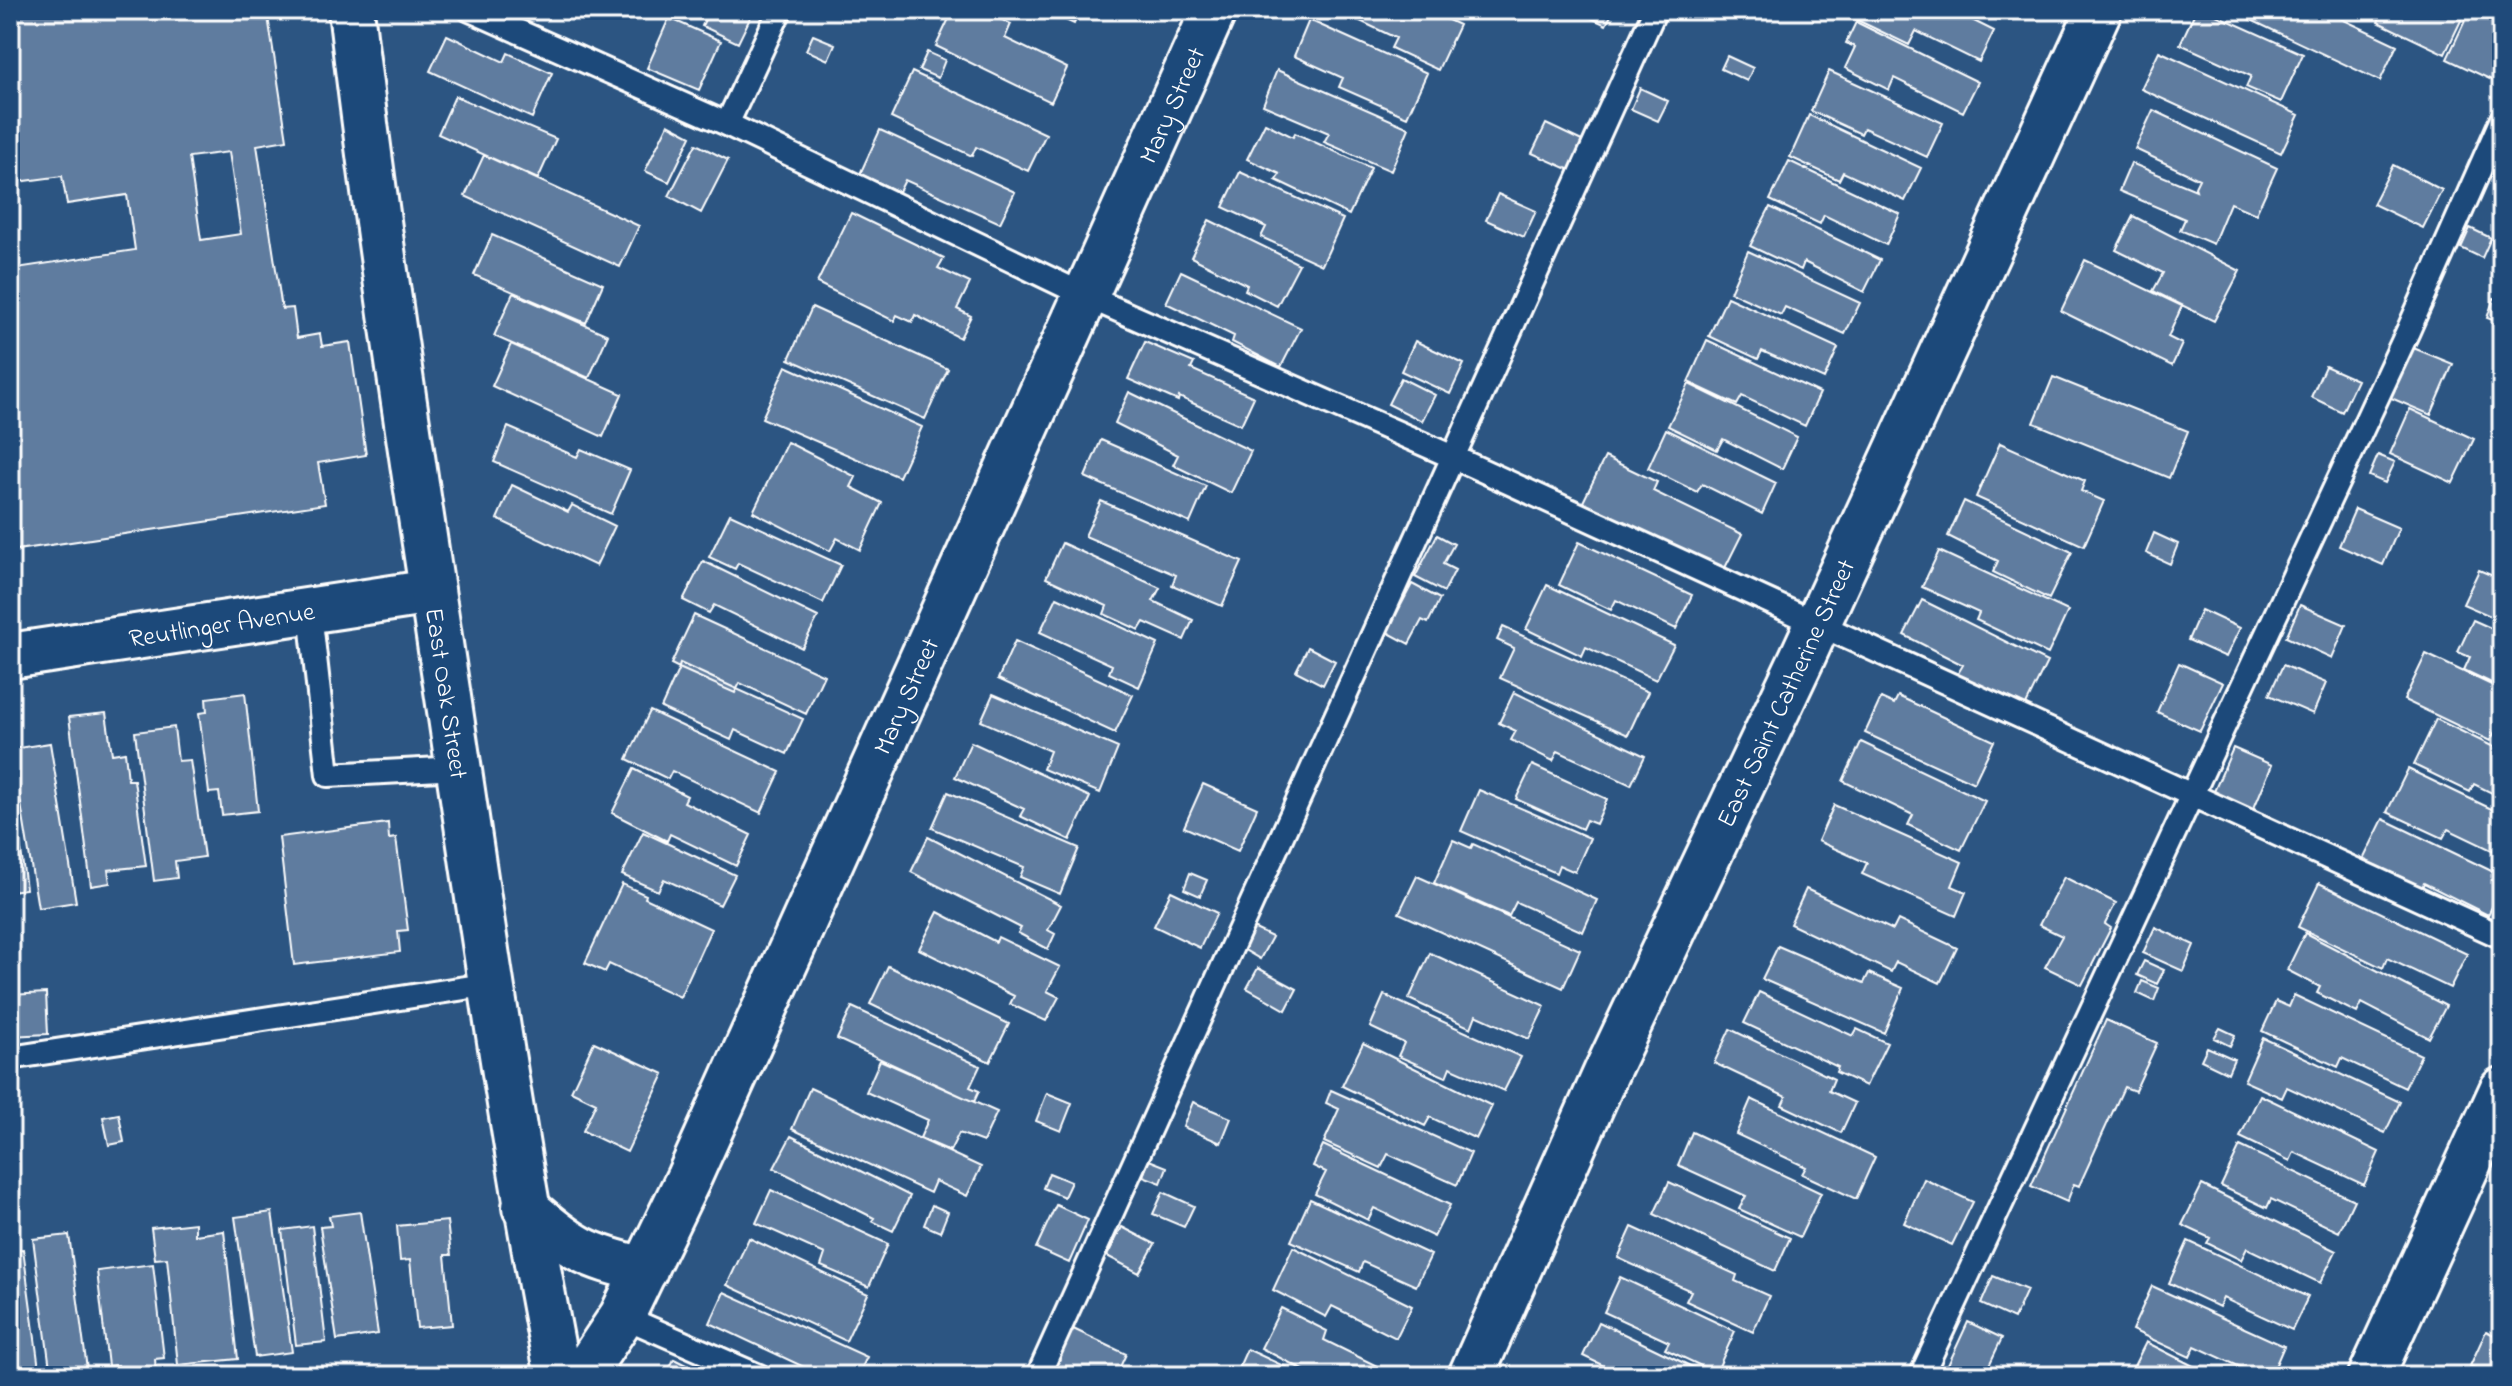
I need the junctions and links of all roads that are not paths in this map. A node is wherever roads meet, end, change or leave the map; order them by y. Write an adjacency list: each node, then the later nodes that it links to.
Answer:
1 (351, 10): 11 (street, East Oak Street)
2 (470, 10): 8 (lane)
3 (780, 10): 8 (lane)
4 (1214, 10): 9 (street, Mary Street)
5 (1655, 10): 10 (lane)
6 (2099, 10): 13 (street, East Saint Catherine Street)
7 (2502, 119): 16 (lane)
8 (727, 124): 9 (lane)
9 (1086, 296): 10 (lane); 22 (street, Mary Street)
10 (1453, 457): 13 (lane); 27 (lane)
11 (432, 592): 12 (street, Reutlinger Avenue); 15 (street, East Oak Street)
12 (310, 612): 14 (street, Reutlinger Avenue); 15 (lane)
13 (1817, 626): 16 (lane); 28 (street, East Saint Catherine Street)
14 (10, 656)
15 (459, 768): 18 (street, East Oak Street)
16 (2191, 796): 17 (lane); 29 (lane)
17 (2502, 937)
18 (491, 984): 19 (lane); 21 (street, East Oak Street)
19 (10, 1058)
20 (2502, 1090): 30 (street)
21 (525, 1207): 22 (street); 24 (street, East Oak Street)
22 (645, 1270): 23 (street, Mary Street)
23 (622, 1316): 25 (street, Mary Street); 26 (lane)
24 (558, 1376)
25 (582, 1376)
26 (759, 1376)
27 (1038, 1376)
28 (1471, 1376)
29 (1921, 1376)
30 (2371, 1376)

